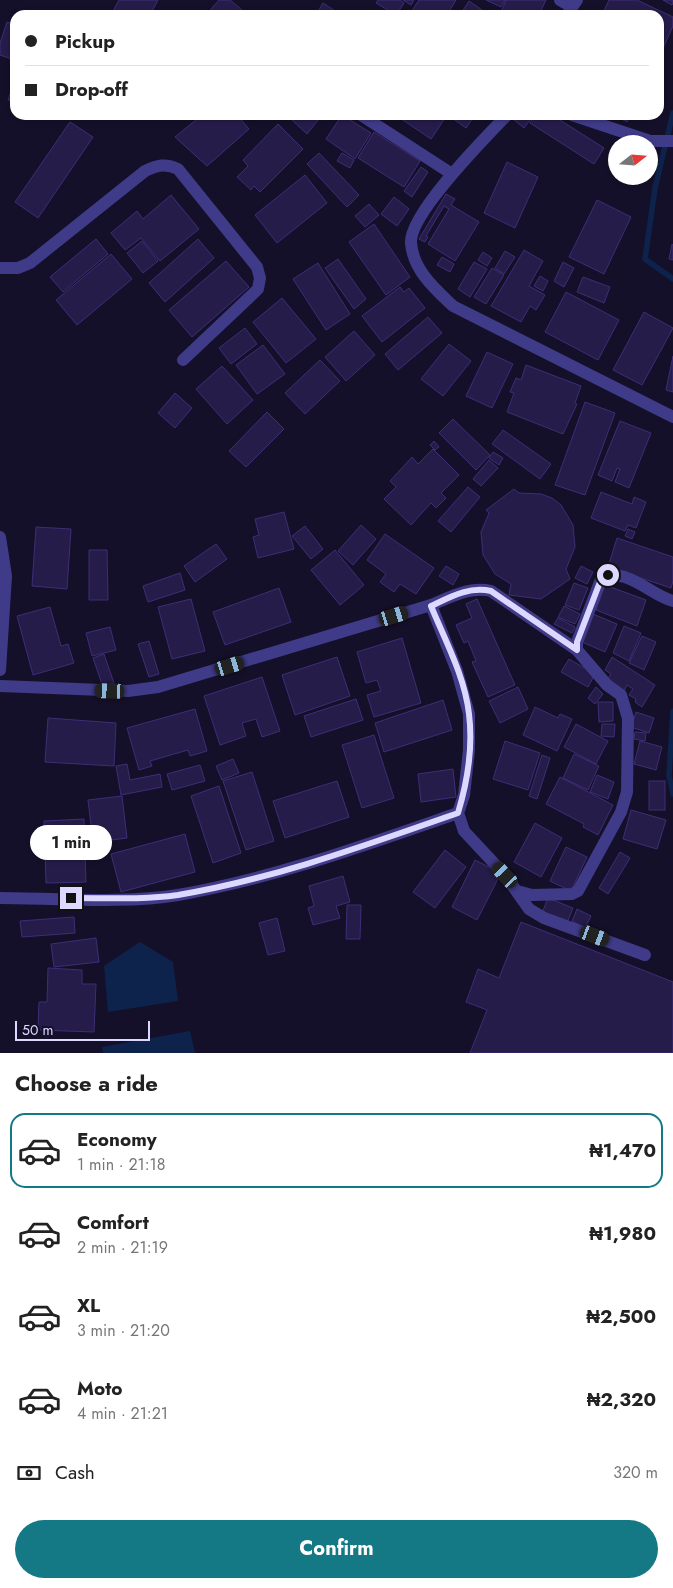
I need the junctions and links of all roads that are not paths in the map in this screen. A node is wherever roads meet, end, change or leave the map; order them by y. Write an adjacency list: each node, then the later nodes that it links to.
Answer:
1 (560, 0): 2 (street)
2 (572, 8)
3 (369, 120): 7 (street)
4 (501, 120): 7 (street)
5 (586, 120): 6 (street)
6 (673, 141)
7 (452, 174): 10 (street)
8 (0, 268): 9 (street)
9 (183, 360)
10 (673, 417)
11 (0, 537): 15 (street)
12 (673, 601): 14 (street)
13 (431, 606): 14 (street); 16 (street); 17 (street)
14 (577, 650): 18 (street)
15 (0, 670)
16 (0, 686)
17 (458, 813): 18 (street); 19 (street)
18 (517, 891): 20 (street)
19 (0, 898)
20 (645, 955)

